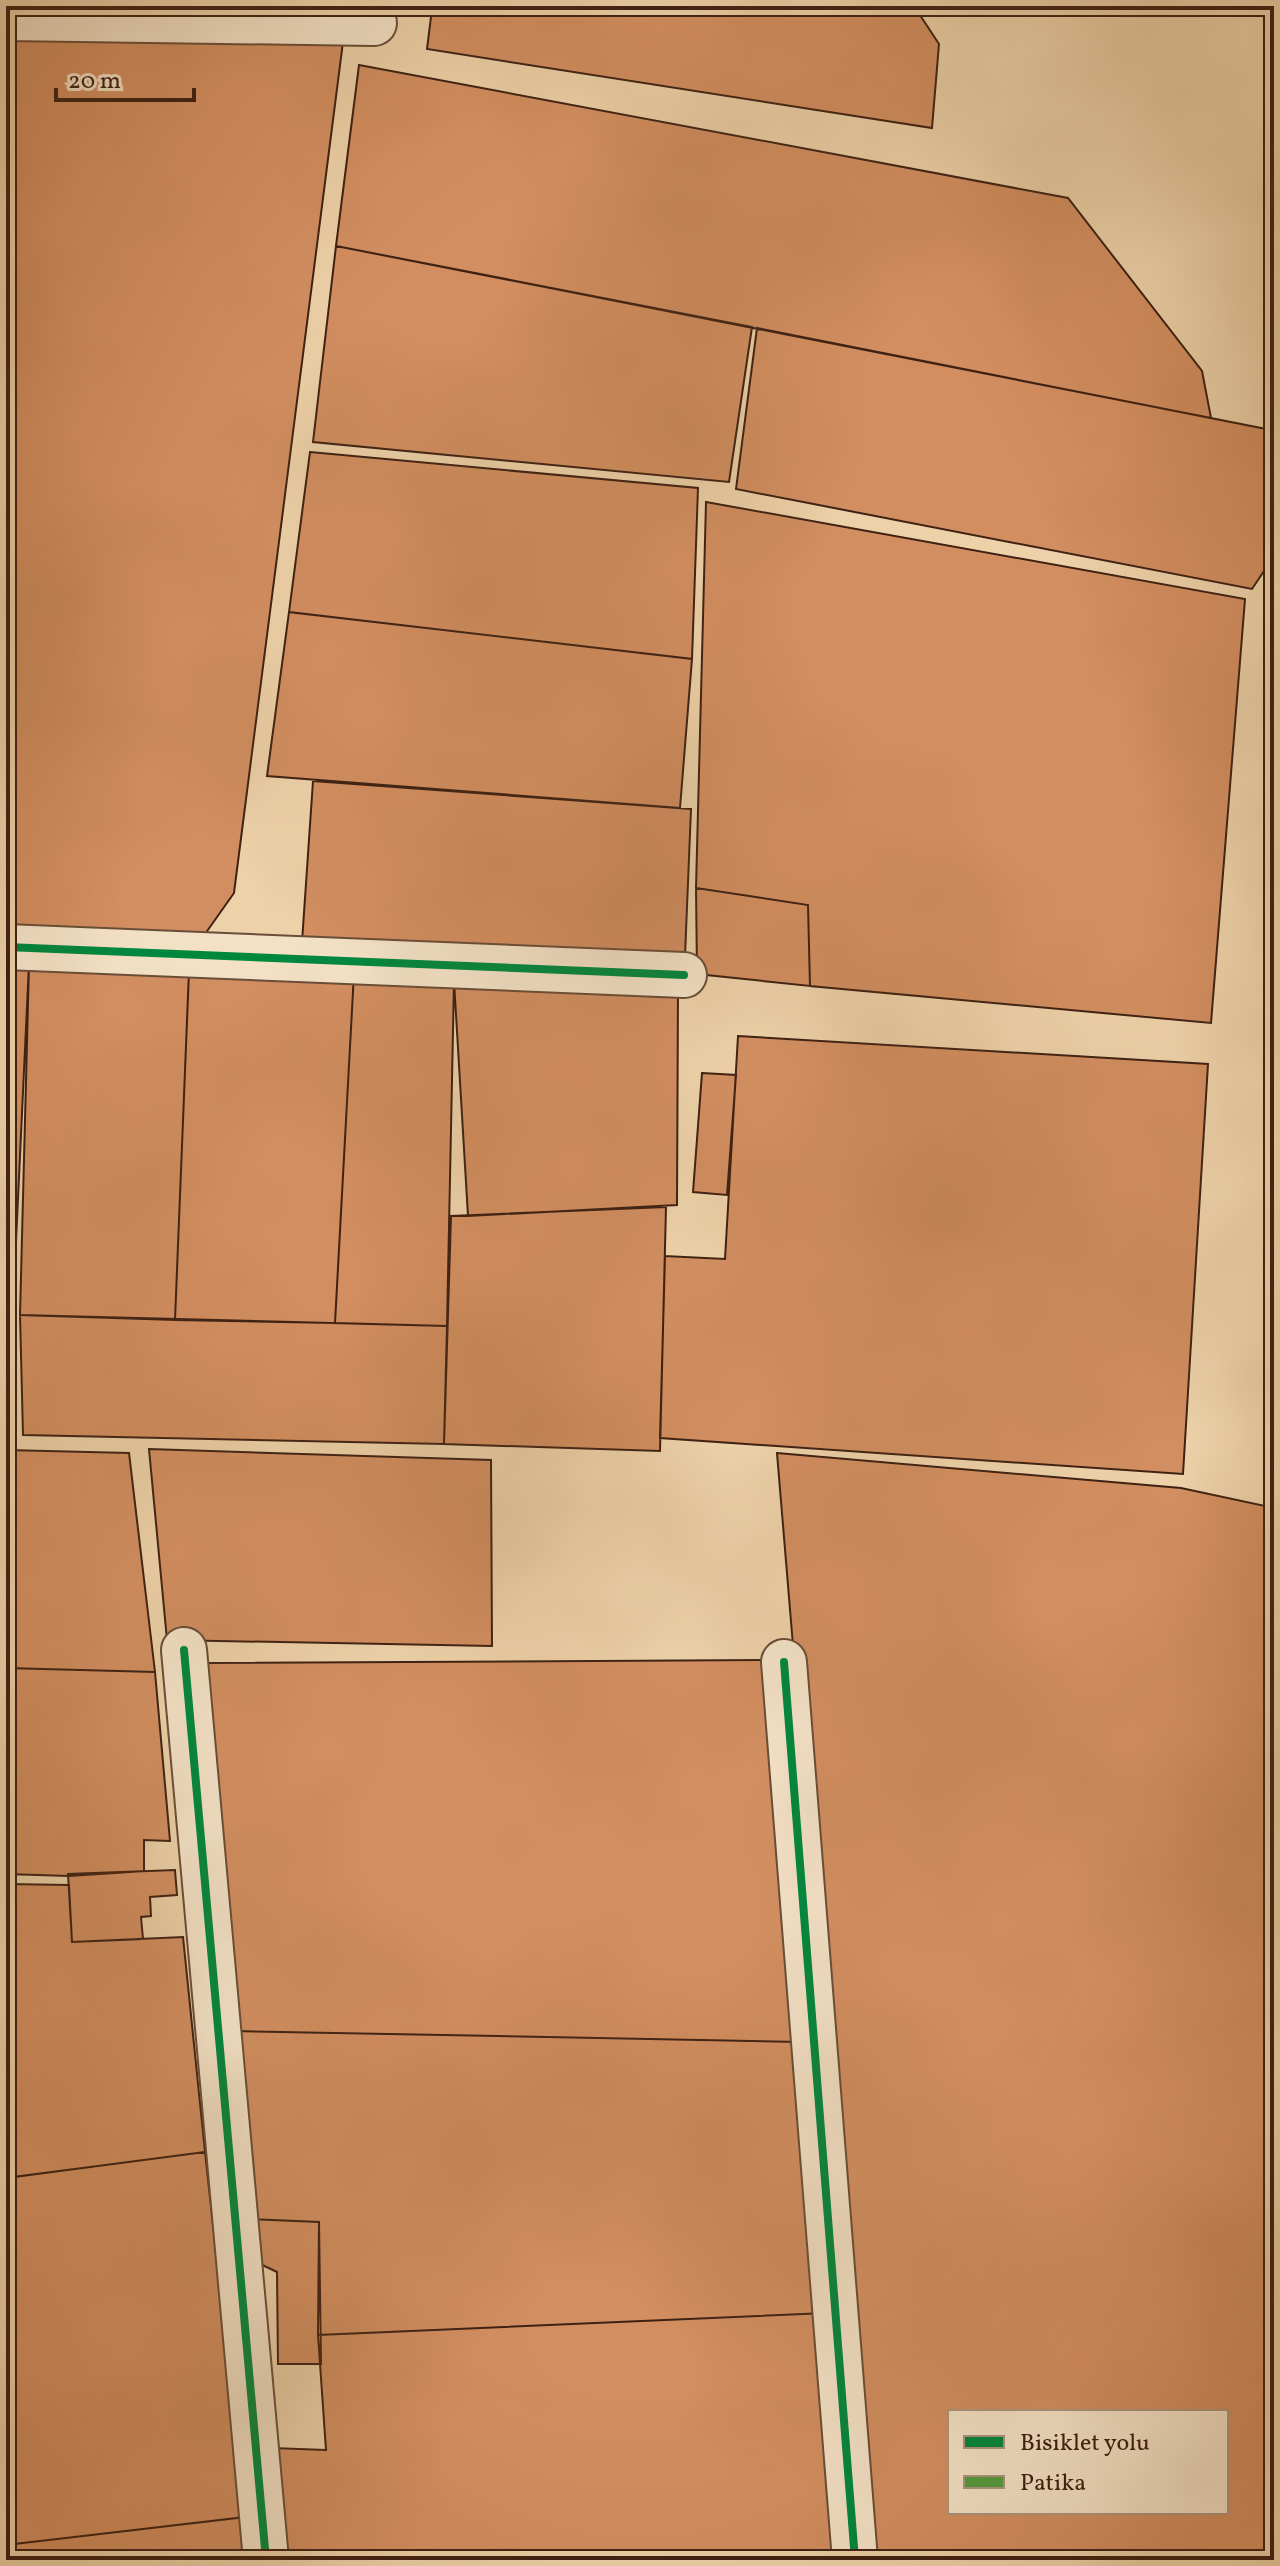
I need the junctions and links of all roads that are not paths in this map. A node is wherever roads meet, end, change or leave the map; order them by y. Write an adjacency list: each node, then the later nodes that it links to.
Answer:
1 (6, 18): 2 (street)
2 (374, 23)
3 (6, 947): 4 (street)
4 (684, 975)
5 (184, 1650): 7 (street)
6 (784, 1662): 8 (street)
7 (266, 2560)
8 (855, 2560)

